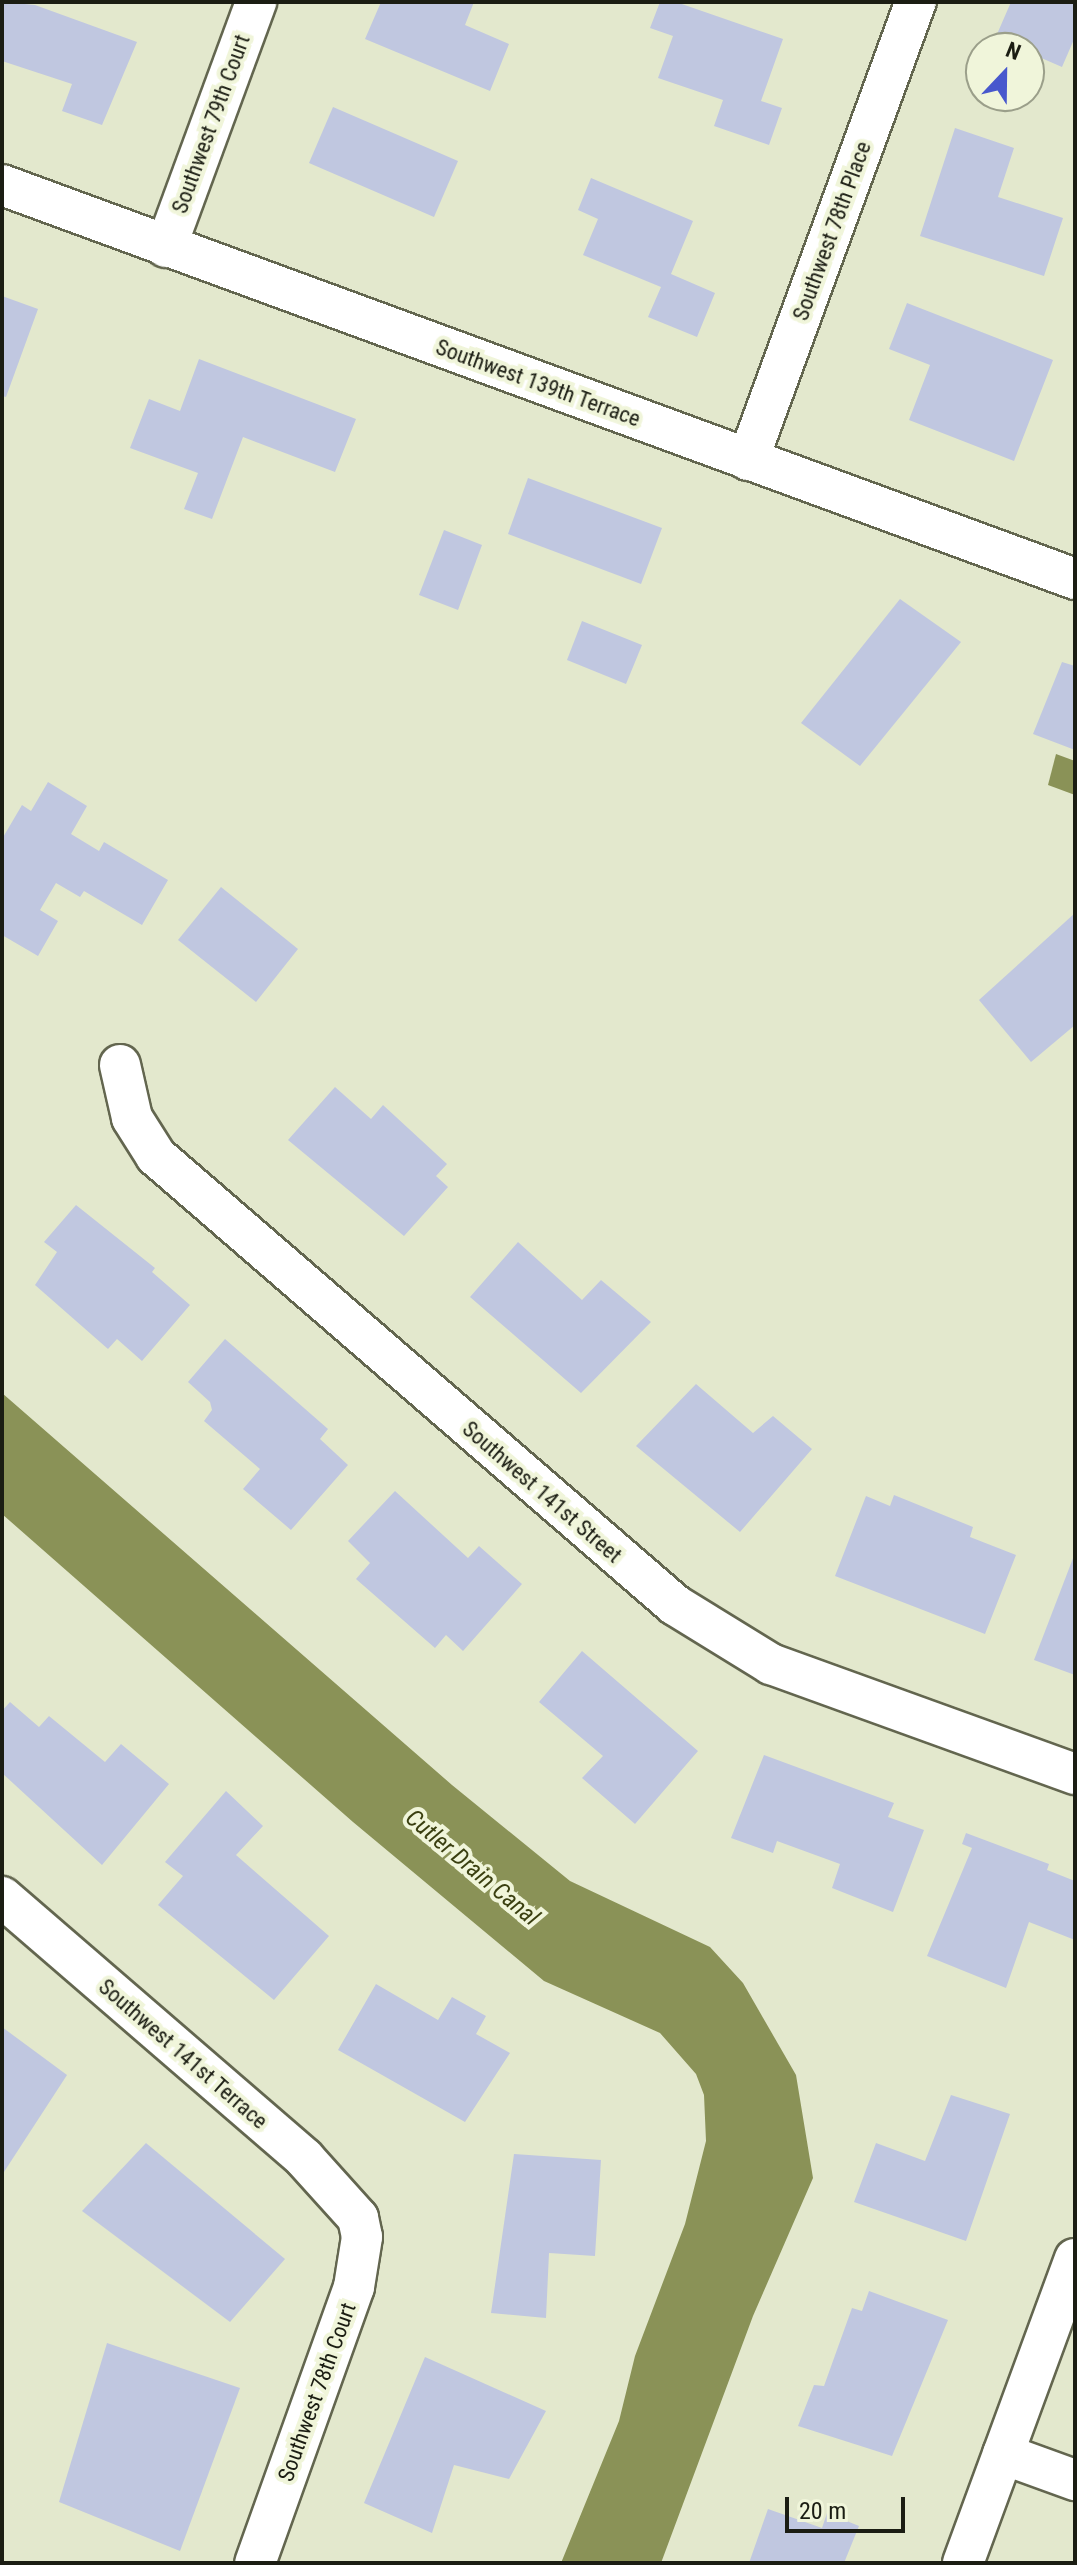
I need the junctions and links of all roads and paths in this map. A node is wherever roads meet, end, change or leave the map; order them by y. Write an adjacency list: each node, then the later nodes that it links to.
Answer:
1 (256, 2): 4 (street, Southwest 79th Court)
2 (916, 2): 5 (street, Southwest 78th Place)
3 (2, 185): 4 (street, Southwest 139th Terrace)
4 (166, 247): 5 (street, Southwest 139th Terrace)
5 (748, 460): 6 (street, Southwest 139th Terrace)
6 (1075, 579)
7 (120, 1065): 8 (street, Southwest 141st Street)
8 (1075, 1774)
9 (2, 1897): 10 (street, Southwest 141st Terrace)
10 (358, 2218): 14 (street, Southwest 78th Court)
11 (1075, 2259): 12 (street)
12 (1003, 2454): 13 (street); 15 (street)
13 (1075, 2480)
14 (255, 2563)
15 (963, 2563)

